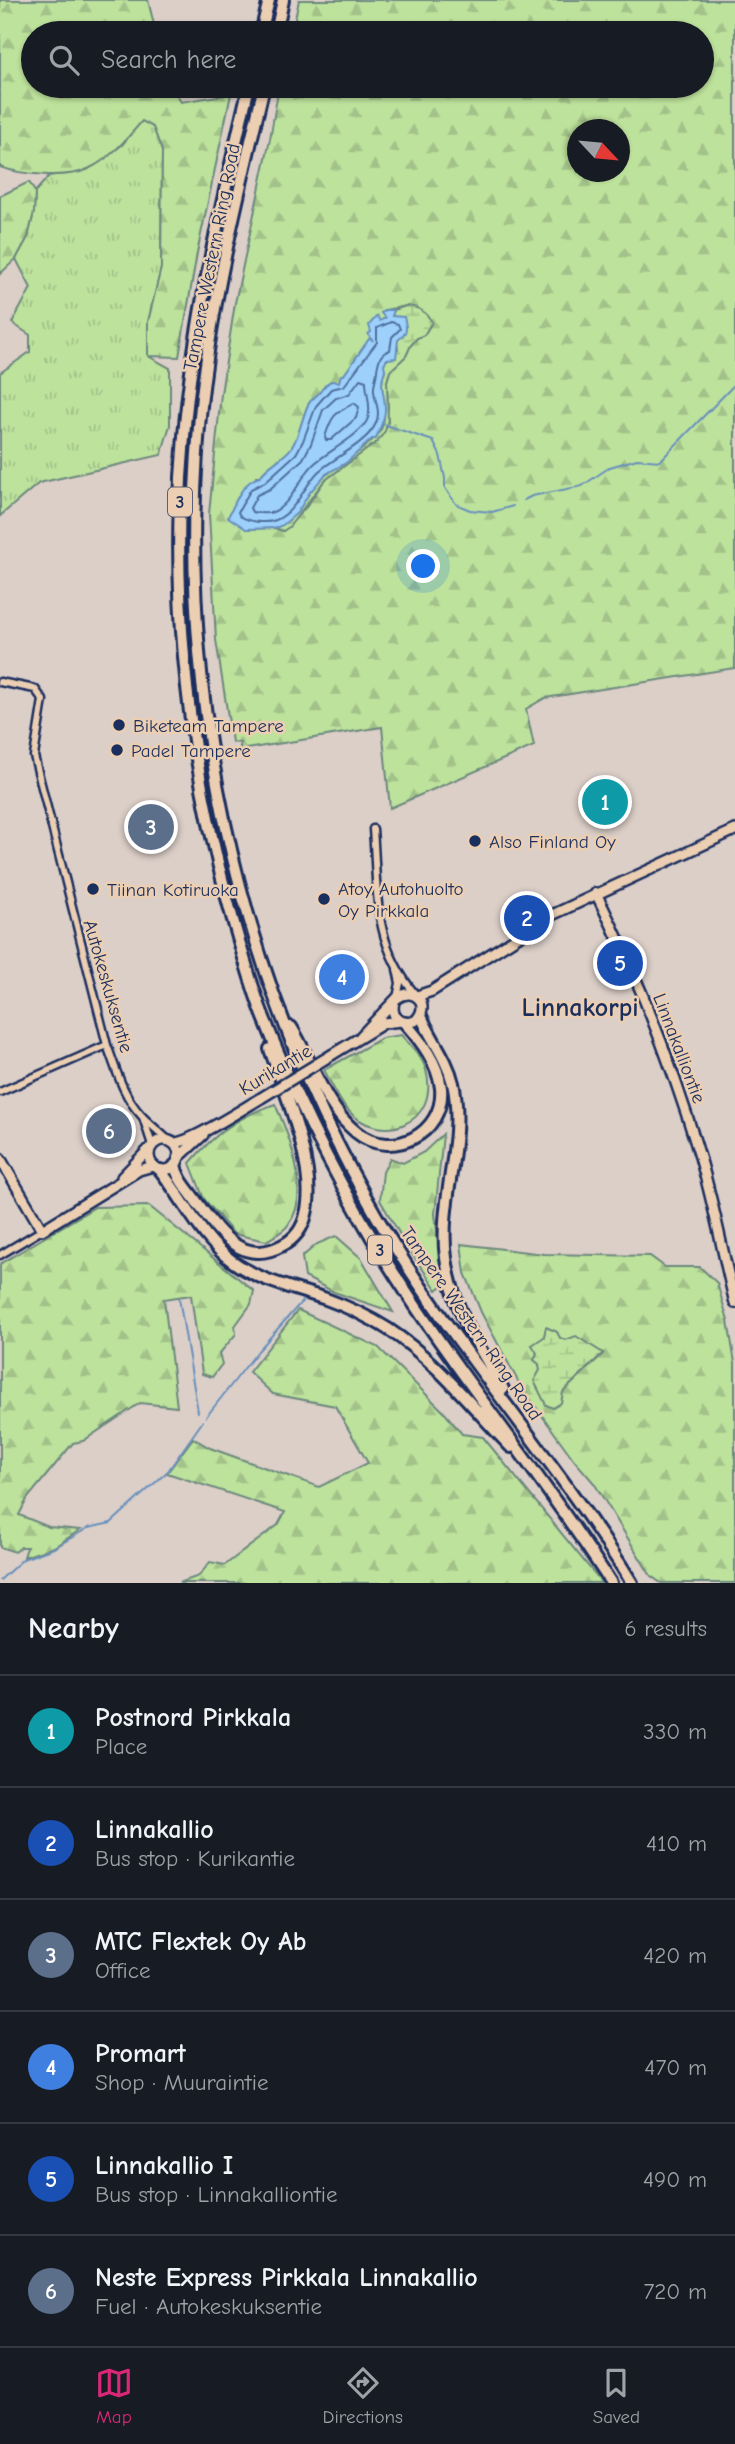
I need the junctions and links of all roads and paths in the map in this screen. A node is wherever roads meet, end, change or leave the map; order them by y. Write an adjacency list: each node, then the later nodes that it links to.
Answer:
1 (269, 0): 3 (highway)
2 (283, 0): 4 (highway)
3 (264, 21)
4 (279, 21)
5 (246, 98): 15 (highway, Tampere Western Ring Road / 3)
6 (261, 98): 16 (highway, Tampere Western Ring Road / 3)
7 (0, 682): 20 (street, Autokeskuksentie)
8 (373, 829): 11 (street)
9 (735, 831): 10 (main road)
10 (596, 893): 12 (main road); 32 (main road, Linnakalliontie)
11 (397, 970): 13 (street); 14 (street)
12 (453, 977): 13 (main road); 17 (main road)
13 (416, 995): 14 (main road); 17 (main road)
14 (395, 1000): 18 (main road); 19 (main road, Kurikantie)
15 (260, 1009): 27 (highway); 34 (highway, Tampere Western Ring Road / 3)
16 (280, 1010): 18 (highway); 33 (highway, Tampere Western Ring Road / 3)
17 (422, 1013): 18 (main road); 33 (highway)
18 (403, 1022): 19 (main road, Kurikantie)
19 (361, 1036): 23 (main road, Kurikantie, bridge)
20 (107, 1045): 21 (street); 22 (street, Autokeskuksentie)
21 (0, 1092)
22 (142, 1117): 24 (street, Autokeskuksentie); 25 (street, Autokeskuksentie)
23 (206, 1130): 24 (main road, Kurikantie); 27 (main road, Kurikantie)
24 (171, 1142): 25 (main road); 27 (main road)
25 (151, 1147): 28 (main road); 29 (main road)
26 (0, 1158): 30 (main road)
27 (177, 1161): 28 (main road)
28 (157, 1168): 29 (main road); 34 (highway)
29 (111, 1188): 30 (main road)
30 (41, 1230): 31 (street)
31 (0, 1255)
32 (735, 1303)
33 (517, 1417): 36 (highway, Tampere Western Ring Road / 3)
34 (534, 1471): 35 (highway, Tampere Western Ring Road / 3)
35 (611, 1583)
36 (632, 1583)

